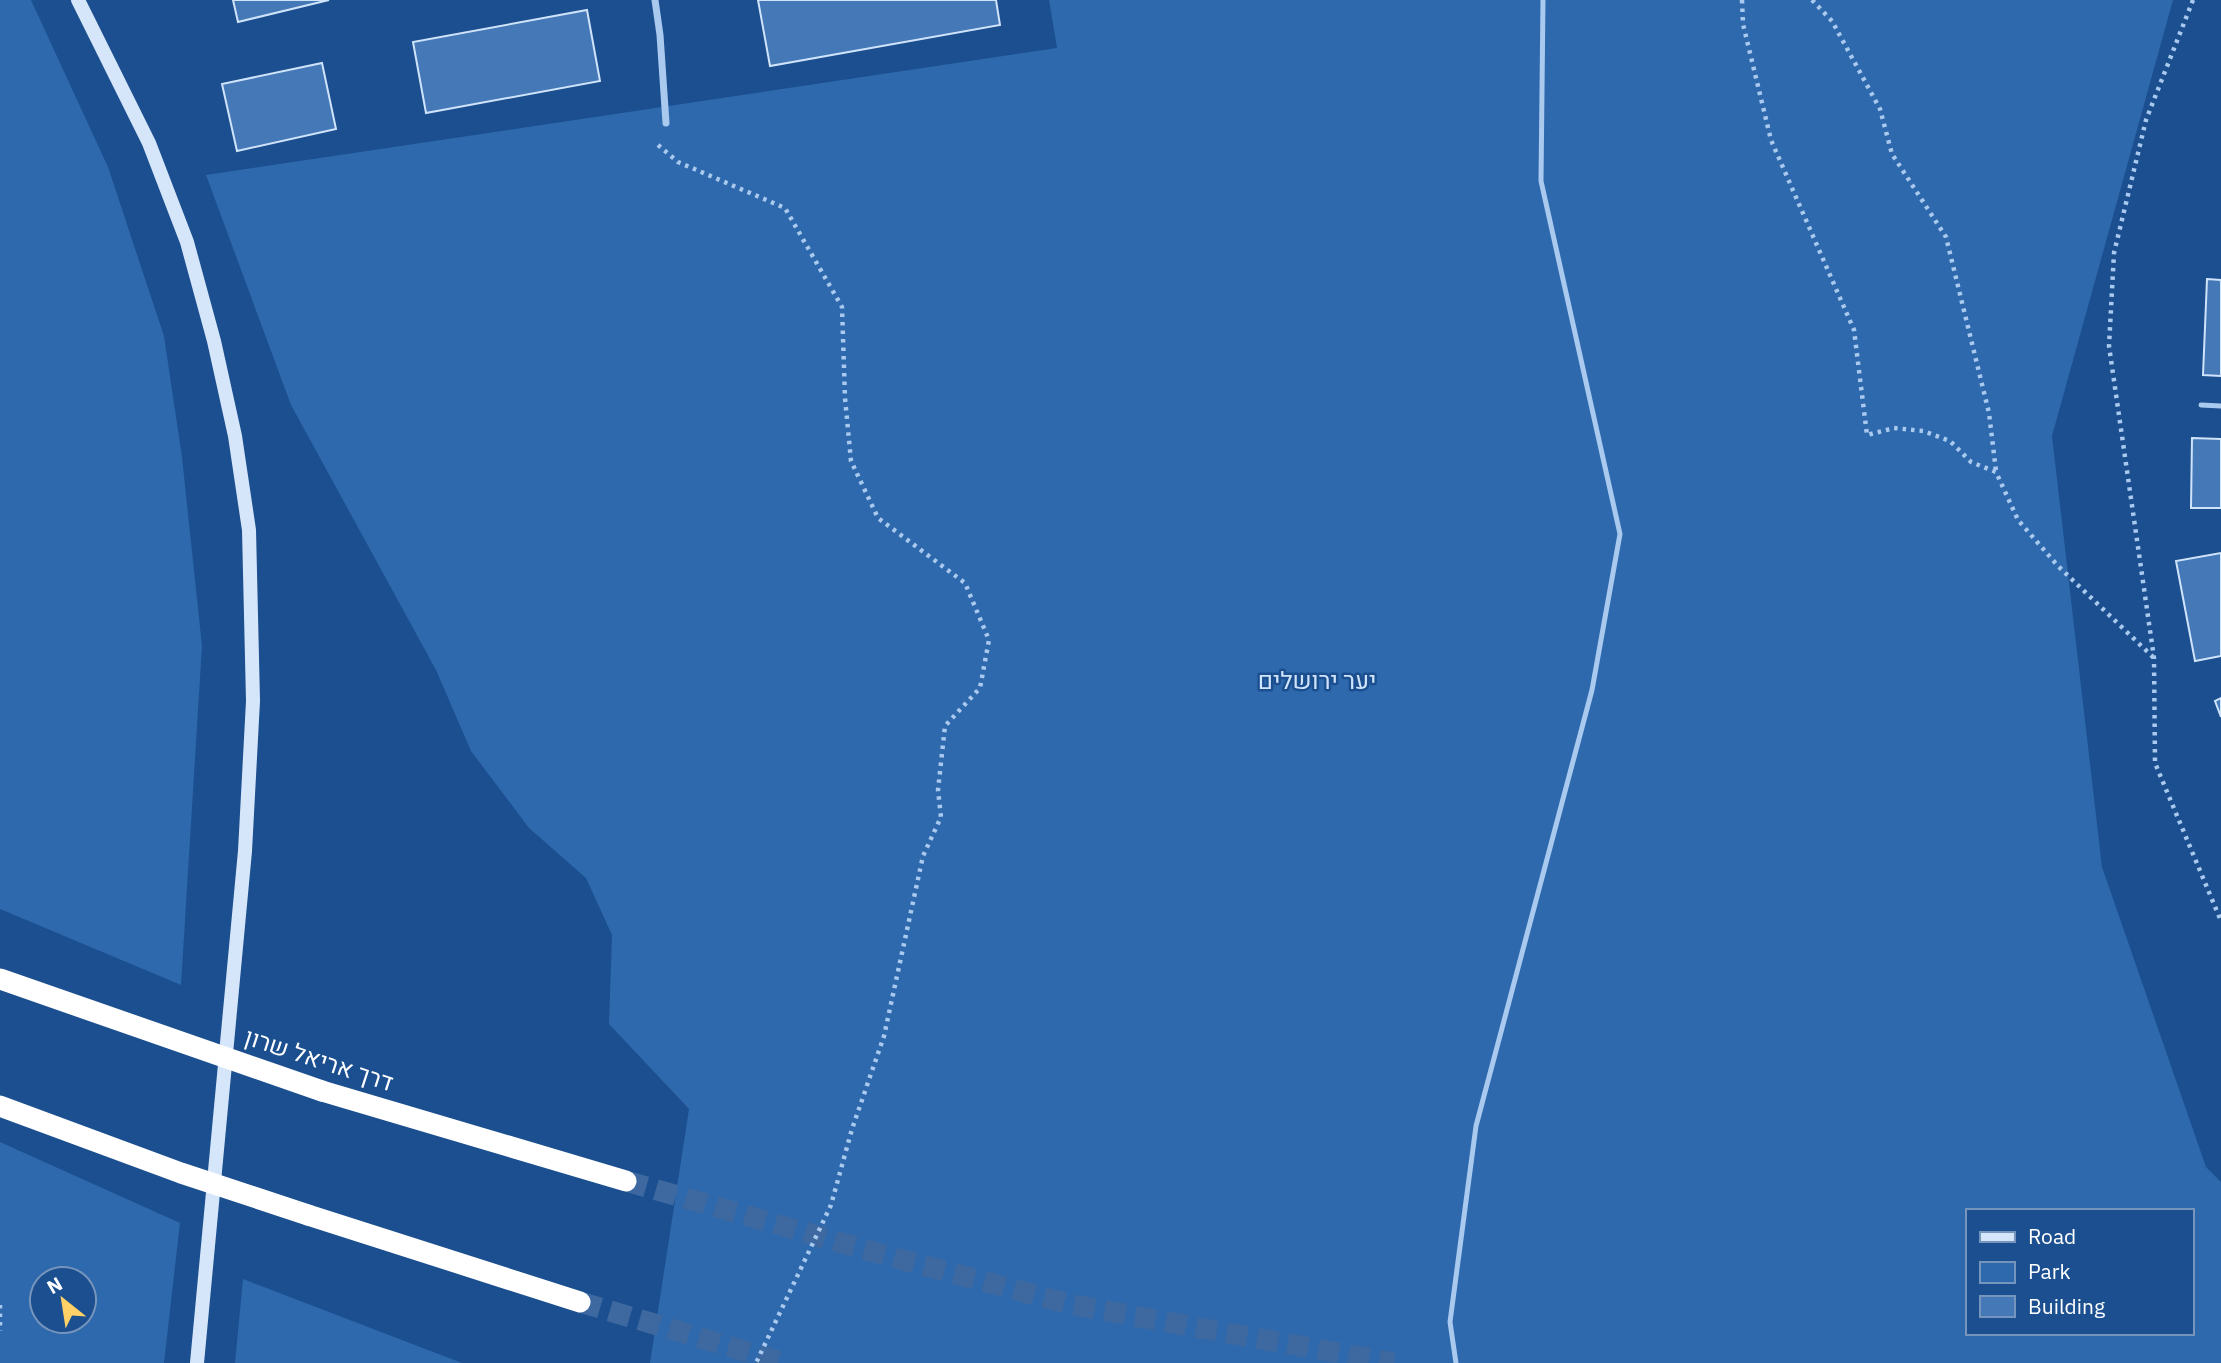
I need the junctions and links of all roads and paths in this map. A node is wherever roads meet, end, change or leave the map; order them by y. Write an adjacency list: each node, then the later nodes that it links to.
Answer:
1 (78, 0): 19 (main road)
2 (655, 0): 7 (street)
3 (1543, 0): 21 (lane)
4 (1742, 0): 10 (path)
5 (1812, 0): 10 (path)
6 (2193, 0): 11 (path)
7 (666, 123): 20 (path)
8 (2201, 405): 9 (lane)
9 (2221, 406)
10 (1996, 472): 11 (path)
11 (2154, 658): 12 (path)
12 (2221, 921)
13 (0, 979): 15 (highway, דרך אריאל שרון, bridge)
14 (0, 1106): 16 (highway, bridge)
15 (626, 1181)
16 (580, 1302)
17 (0, 1305): 18 (path)
18 (0, 1331)
19 (197, 1363)
20 (756, 1363)
21 (1456, 1363)

